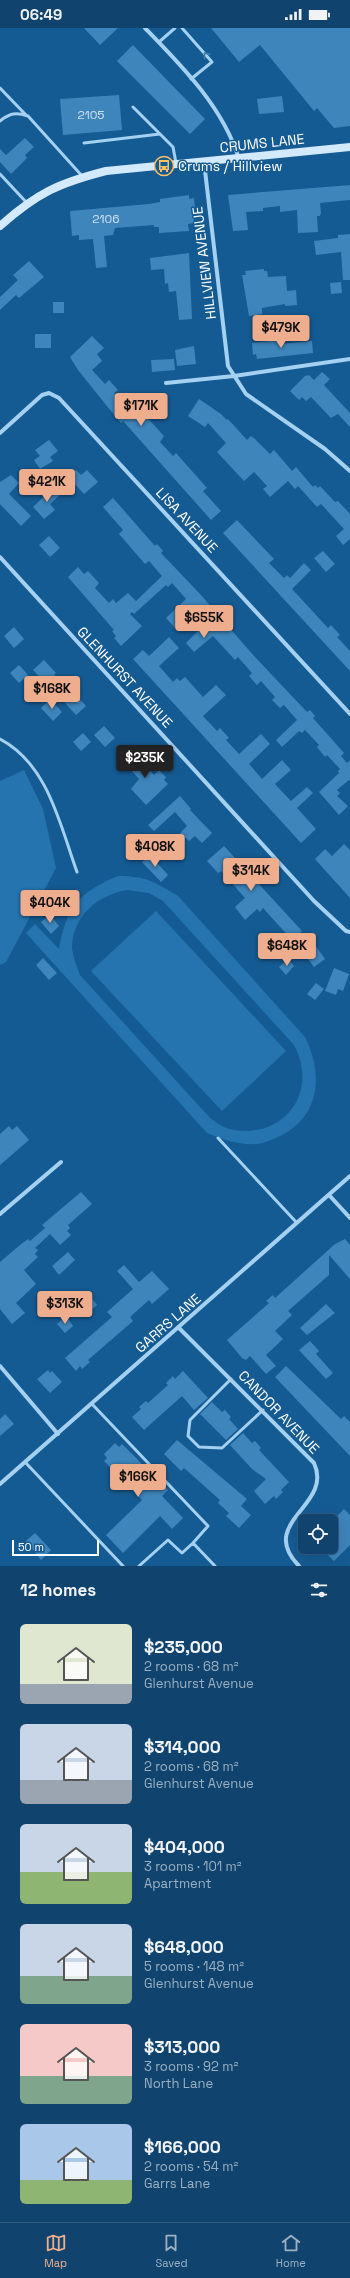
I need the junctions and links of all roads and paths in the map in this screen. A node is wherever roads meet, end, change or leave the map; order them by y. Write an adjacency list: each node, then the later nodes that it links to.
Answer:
1 (145, 28): 4 (street)
2 (175, 28): 4 (lane)
3 (182, 28): 5 (lane, one-way to 3)
4 (158, 42): 5 (street)
5 (191, 79): 13 (street)
6 (0, 88): 8 (lane)
7 (133, 107): 10 (lane)
8 (28, 116): 9 (lane); 17 (lane)
9 (0, 121)
10 (160, 134): 11 (lane); 15 (lane)
11 (84, 143)
12 (350, 147): 13 (main road, CRUMS LANE)
13 (240, 159): 14 (main road, CRUMS LANE)
14 (204, 162): 15 (main road, CRUMS LANE); 21 (street, HILLVIEW AVENUE)
15 (176, 165): 17 (main road, CRUMS LANE)
16 (0, 174): 18 (lane)
17 (83, 177): 18 (main road, CRUMS LANE)
18 (27, 203): 19 (main road, CRUMS LANE)
19 (0, 226)
20 (350, 359): 21 (street)
21 (234, 376): 22 (street); 24 (street, HILLVIEW AVENUE)
22 (166, 383)
23 (0, 433): 26 (street, LISA AVENUE)
24 (350, 471)
25 (0, 557): 29 (street, GLENHURST AVENUE)
26 (350, 714)
27 (0, 739): 28 (lane)
28 (77, 872)
29 (350, 932)
30 (218, 1138): 36 (lane)
31 (61, 1162): 34 (street)
32 (350, 1176): 33 (street, GARRS LANE)
33 (329, 1195): 35 (street); 36 (street, GARRS LANE)
34 (0, 1214)
35 (350, 1218)
36 (297, 1223): 37 (street, GARRS LANE)
37 (179, 1328): 39 (street, CANDOR AVENUE); 40 (street, GARRS LANE)
38 (0, 1366): 42 (street)
39 (231, 1379): 41 (street, CANDOR AVENUE); 41 (lane)
40 (92, 1404): 42 (street, GARRS LANE); 45 (lane)
41 (263, 1410): 49 (street, CANDOR AVENUE)
42 (58, 1434): 43 (street, GARRS LANE)
43 (25, 1462): 44 (street, GARRS LANE); 46 (lane)
44 (0, 1484)
45 (193, 1543): 47 (lane); 48 (lane)
46 (123, 1566)
47 (139, 1566)
48 (215, 1566)
49 (299, 1566)

